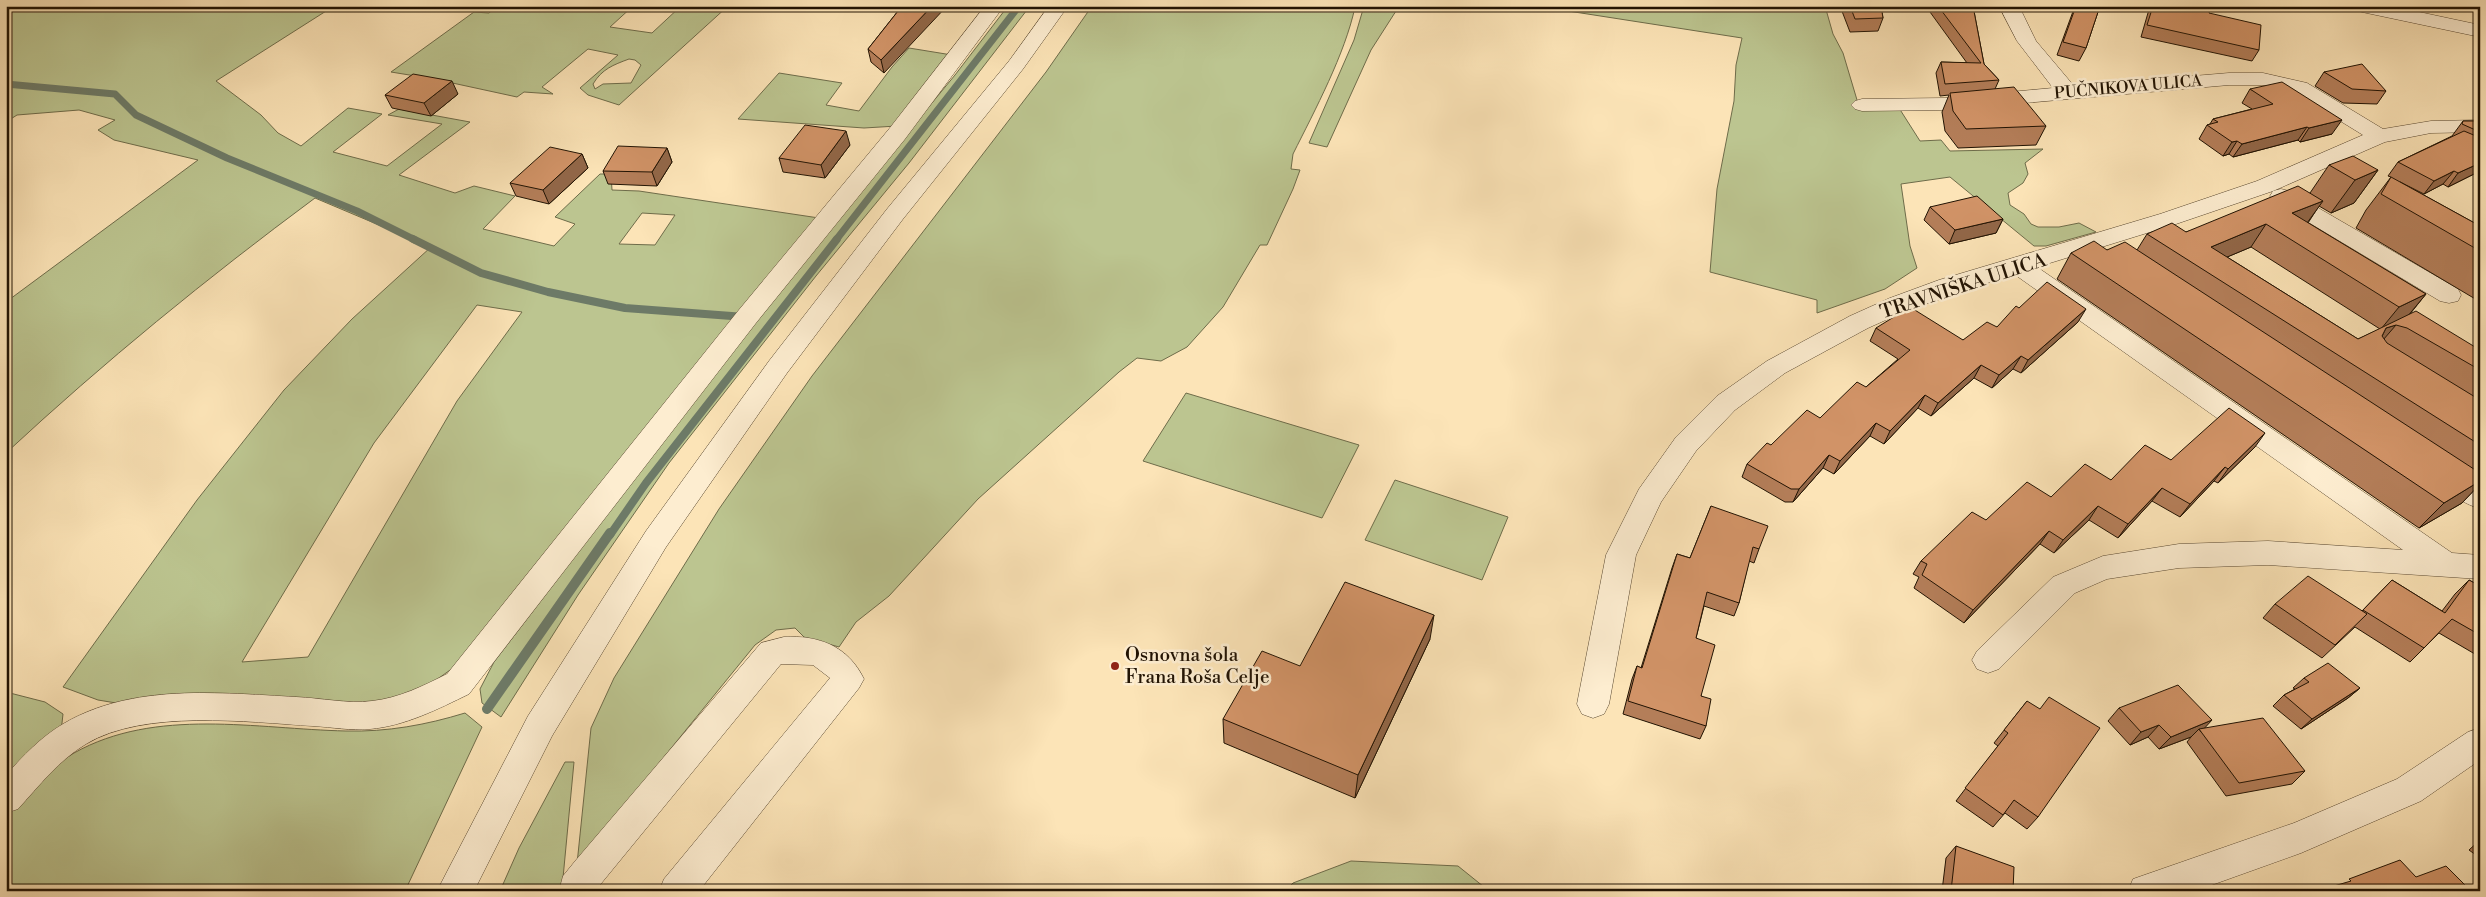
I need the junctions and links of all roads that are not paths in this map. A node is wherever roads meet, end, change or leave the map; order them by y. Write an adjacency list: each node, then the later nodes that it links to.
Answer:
1 (995, 6): 22 (street)
2 (1059, 6): 23 (street)
3 (2008, 6): 6 (street)
4 (2362, 6): 5 (street)
5 (2480, 32)
6 (2068, 92): 7 (street, PUČNIKOVA ULICA); 9 (street, PUČNIKOVA ULICA)
7 (1862, 106)
8 (2480, 126): 9 (street, TRAVNIŠKA ULICA)
9 (2379, 136): 10 (street, TRAVNIŠKA ULICA)
10 (2265, 186): 11 (street, TRAVNIŠKA ULICA); 14 (street)
11 (2093, 243): 12 (street); 13 (street, TRAVNIŠKA ULICA)
12 (2118, 259)
13 (2019, 266): 17 (street); 20 (street, TRAVNIŠKA ULICA)
14 (2449, 296)
15 (2422, 460): 16 (street)
16 (2480, 498)
17 (2443, 563): 18 (street); 19 (street)
18 (2480, 567)
19 (1988, 660)
20 (1593, 704)
21 (2480, 742): 26 (street)
22 (6, 798)
23 (454, 891)
24 (577, 891): 25 (street)
25 (677, 891)
26 (2146, 891)

